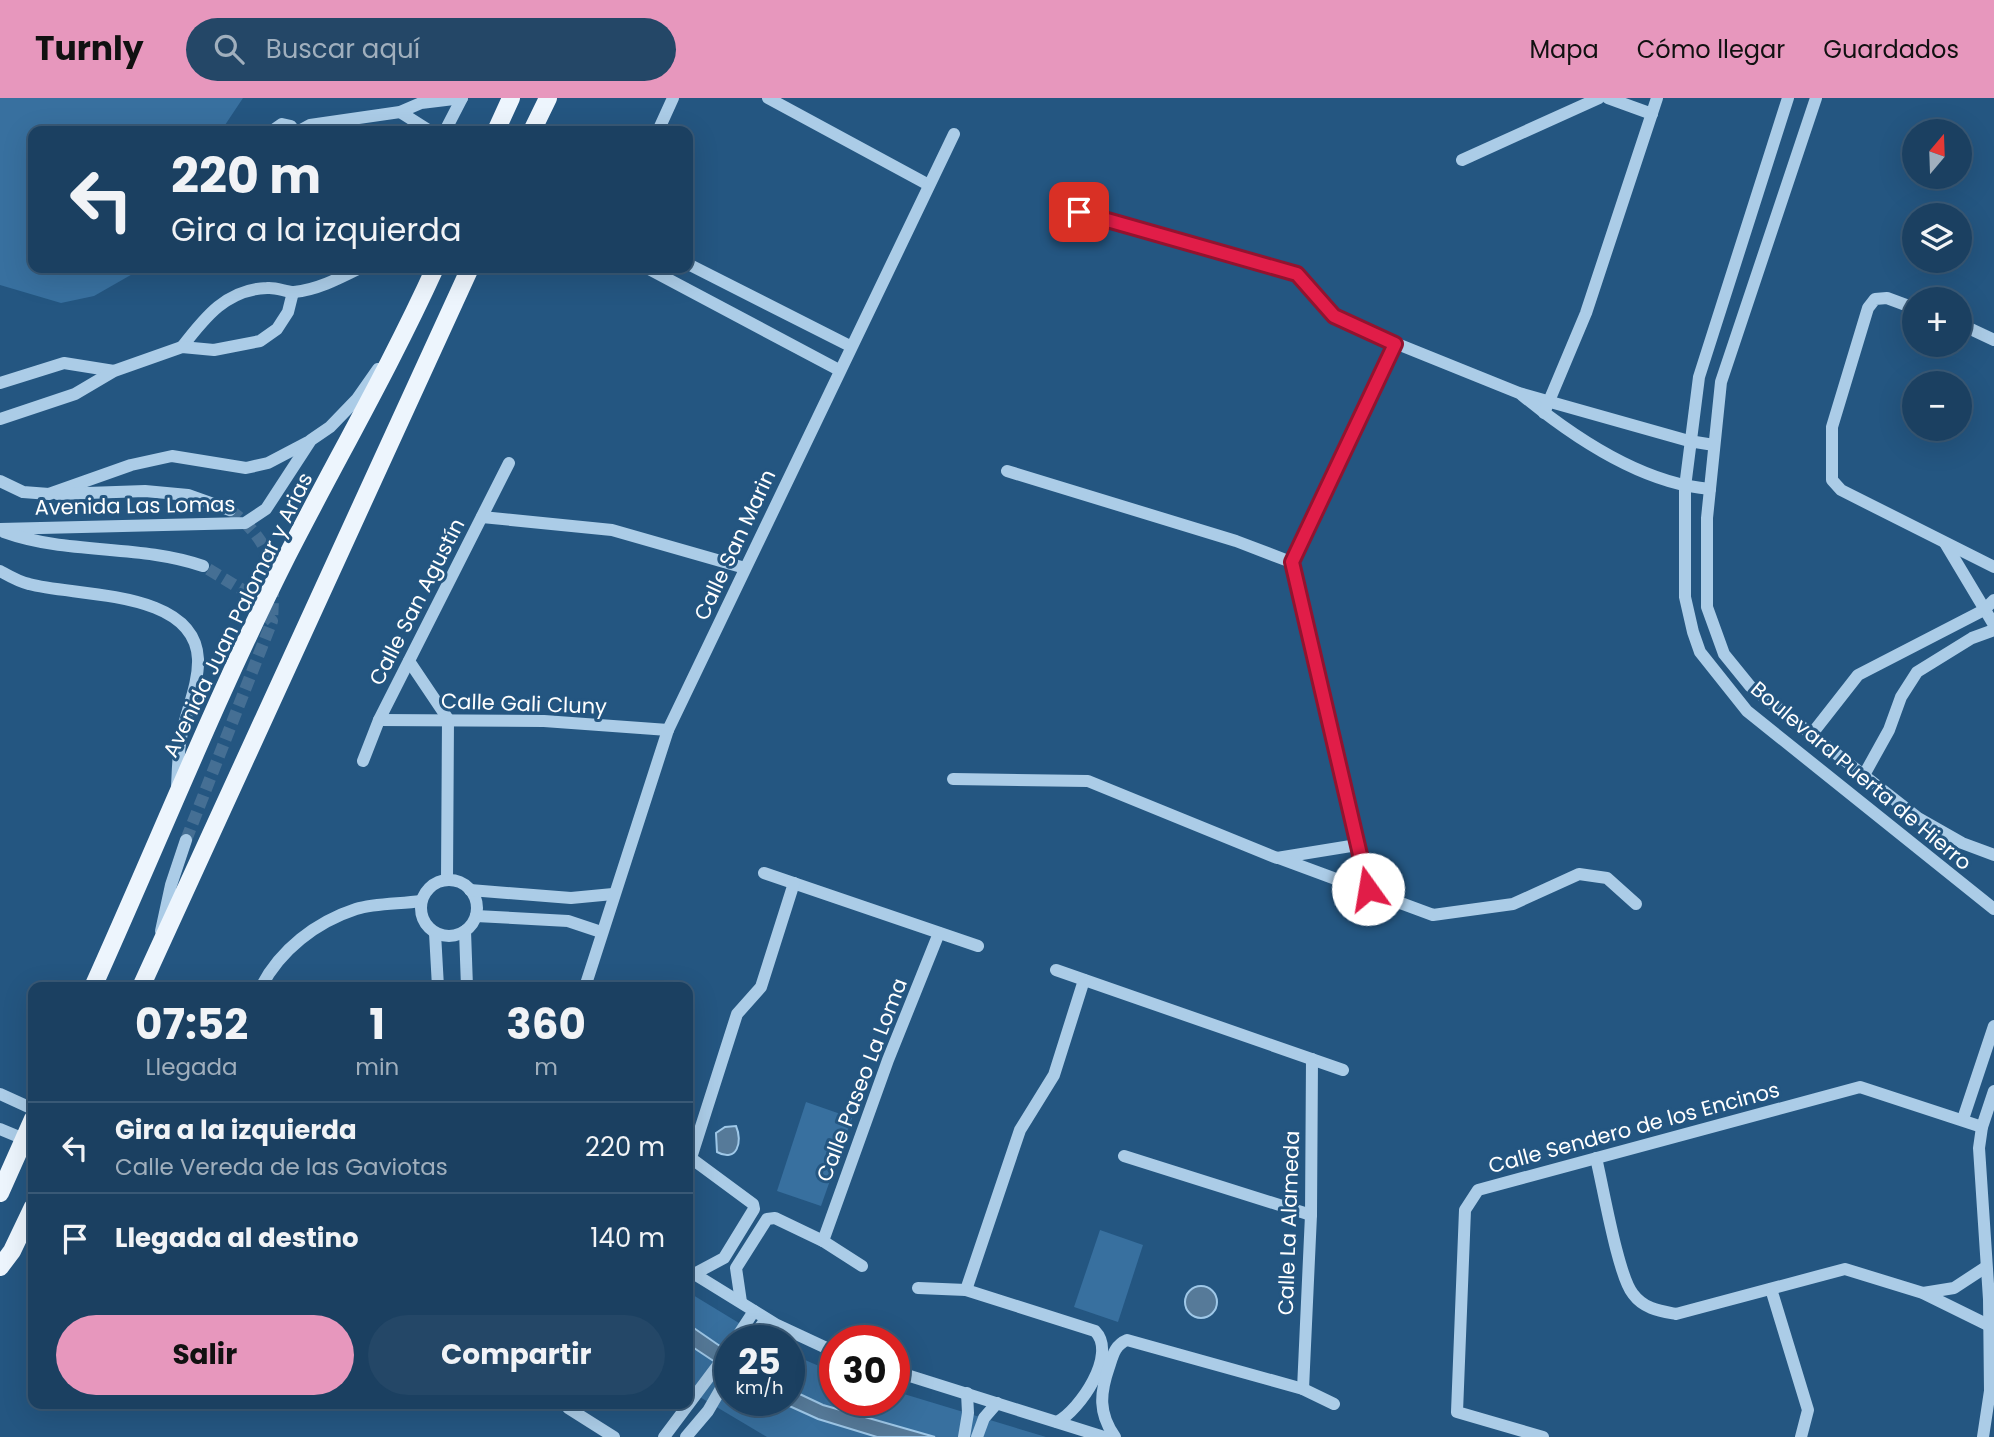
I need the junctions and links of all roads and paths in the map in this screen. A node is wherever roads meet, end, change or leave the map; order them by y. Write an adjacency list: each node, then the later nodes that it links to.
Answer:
1 (462, 98): 11 (street); 15 (street)
2 (511, 98): 16 (main road)
3 (548, 98): 17 (main road)
4 (673, 98): 18 (street)
5 (768, 98): 21 (street)
6 (1599, 98): 20 (street)
7 (1608, 98): 12 (street)
8 (1657, 98): 12 (street)
9 (1788, 98): 44 (street, Boulevard Puerta de Hierro)
10 (1816, 98): 45 (street, Boulevard Puerta de Hierro)
11 (400, 112): 13 (street); 14 (street)
12 (1652, 114): 40 (street)
13 (308, 126)
14 (422, 126)
15 (448, 126)
16 (498, 126)
17 (534, 126)
18 (660, 126)
19 (954, 134): 21 (street, Calle San Marin)
20 (1462, 160)
21 (927, 184): 34 (street, Calle San Marin)
22 (1079, 212): 33 (street)
23 (693, 267): 34 (street)
24 (349, 273): 28 (street)
25 (433, 273): 30 (main road, Avenida Juan Palomar y Arias)
26 (468, 273): 96 (main road)
27 (656, 273): 36 (street)
28 (293, 292): 35 (street); 35 (street)
29 (1902, 304): 55 (street)
30 (408, 326): 43 (street, Avenida Las Lomas); 74 (main road, Avenida Juan Palomar y Arias)
31 (1972, 330): 32 (street)
32 (1994, 340)
33 (1395, 344): 39 (street); 56 (street)
34 (850, 346): 36 (street, Calle San Marin)
35 (182, 347): 37 (street)
36 (839, 370): 59 (street, Calle San Marin)
37 (114, 372): 38 (street); 42 (street)
38 (0, 383)
39 (1519, 393): 40 (street); 41 (street)
40 (1549, 399): 41 (street); 44 (street)
41 (1544, 413): 49 (street)
42 (0, 419)
43 (311, 440): 51 (street, Avenida Las Lomas); 54 (street, Avenida Las Lomas)
44 (1689, 441): 45 (street); 49 (street, Boulevard Puerta de Hierro)
45 (1714, 444): 50 (street, Boulevard Puerta de Hierro)
46 (509, 463): 53 (street, Calle San Agustín)
47 (1007, 471): 56 (street)
48 (0, 481): 51 (street, Avenida Las Lomas)
49 (1685, 487): 50 (street); 88 (street, Boulevard Puerta de Hierro)
50 (1710, 489): 70 (street, Boulevard Puerta de Hierro)
51 (49, 494): 52 (street, Avenida Las Lomas)
52 (230, 510)
53 (482, 517): 59 (street); 65 (street, Calle San Agustín)
54 (1, 532): 57 (street, Avenida Las Lomas)
55 (1945, 543): 58 (street); 62 (street)
56 (1292, 562): 76 (street)
57 (203, 566)
58 (1994, 567)
59 (745, 568): 69 (street, Calle San Marin)
60 (0, 571): 74 (street)
61 (1994, 600): 62 (street)
62 (1984, 610): 63 (street); 64 (street)
63 (1994, 627): 66 (street)
64 (1904, 650): 66 (street); 70 (street)
65 (409, 662): 67 (street, Calle San Agustín); 68 (street)
66 (1917, 672): 72 (street)
67 (379, 719): 68 (street, Calle Gali Cluny); 71 (street, Calle San Agustín)
68 (448, 719): 69 (street, Calle Gali Cluny); 80 (street)
69 (668, 730): 84 (street, Calle San Marin)
70 (1811, 735): 72 (street, Boulevard Puerta de Hierro)
71 (363, 761)
72 (1864, 775): 77 (street, Boulevard Puerta de Hierro)
73 (953, 779): 78 (street)
74 (176, 798): 99 (main road, Avenida Juan Palomar y Arias)
75 (187, 841): 96 (street)
76 (1357, 845): 78 (street); 82 (street)
77 (1994, 855)
78 (1277, 858): 82 (street)
79 (764, 873): 81 (street)
80 (447, 879): 83 (street); 86 (street)
81 (794, 883): 94 (street); 116 (street)
82 (1368, 889): 87 (street)
83 (470, 890): 85 (street); 89 (street)
84 (612, 894): 85 (street); 92 (street, Calle San Marin)
85 (571, 898): 90 (street)
86 (421, 901): 93 (street); 101 (street)
87 (1636, 904)
88 (1994, 909)
89 (476, 916): 90 (street); 91 (street)
90 (568, 921): 92 (street)
91 (466, 931): 93 (street); 103 (street)
92 (601, 932): 104 (street, Calle San Marin)
93 (435, 933): 102 (street)
94 (939, 933): 95 (street); 123 (street, Calle Paseo La Loma)
95 (978, 946)
96 (155, 958): 100 (main road)
97 (1056, 970): 98 (street)
98 (1084, 979): 106 (street); 131 (street)
99 (95, 982)
100 (143, 982)
101 (264, 982)
102 (438, 982)
103 (467, 982)
104 (586, 982)
105 (1994, 1028): 111 (street)
106 (1312, 1059): 107 (street); 121 (street, Calle La Alameda)
107 (1343, 1070)
108 (1994, 1091): 112 (street)
109 (0, 1094): 110 (street)
110 (28, 1107)
111 (1963, 1119): 112 (street, Calle Sendero de los Encinos); 118 (street, Calle Sendero de los Encinos)
112 (1982, 1127): 126 (street)
113 (0, 1129): 115 (street)
114 (28, 1130): 115 (main road)
115 (24, 1139): 120 (main road)
116 (693, 1145)
117 (1124, 1156): 121 (street)
118 (1596, 1158): 130 (street); 160 (street, Calle Sendero de los Encinos)
119 (693, 1160): 127 (street)
120 (0, 1193)
121 (1311, 1215): 143 (street, Calle La Alameda)
122 (28, 1218): 125 (main road)
123 (822, 1241): 124 (street); 134 (street)
124 (862, 1266)
125 (0, 1267)
126 (1986, 1267): 132 (street); 133 (street)
127 (693, 1271)
128 (693, 1273): 134 (street)
129 (918, 1288): 131 (street)
130 (1771, 1289): 132 (street); 161 (street)
131 (966, 1290): 151 (street)
132 (1923, 1293): 139 (street)
133 (1992, 1300): 139 (street)
134 (741, 1302): 135 (street)
135 (754, 1311): 136 (street); 137 (street)
136 (766, 1319): 138 (street); 140 (street)
137 (751, 1325)
138 (760, 1325)
139 (1988, 1325): 162 (street)
140 (819, 1344)
141 (714, 1369): 145 (street)
142 (910, 1376): 144 (street)
143 (1303, 1389): 148 (street); 159 (street)
144 (967, 1393): 147 (street); 152 (street)
145 (693, 1397)
146 (714, 1400): 156 (street)
147 (998, 1403): 151 (street); 152 (street)
148 (1334, 1404)
149 (569, 1409): 153 (street)
150 (684, 1409): 155 (street)
151 (1057, 1422): 158 (street)
152 (974, 1429): 157 (street)
153 (596, 1432): 154 (street)
154 (614, 1437)
155 (664, 1437)
156 (686, 1437)
157 (964, 1437)
158 (1104, 1437)
159 (1115, 1437)
160 (1543, 1437)
161 (1801, 1437)
162 (1983, 1437)

